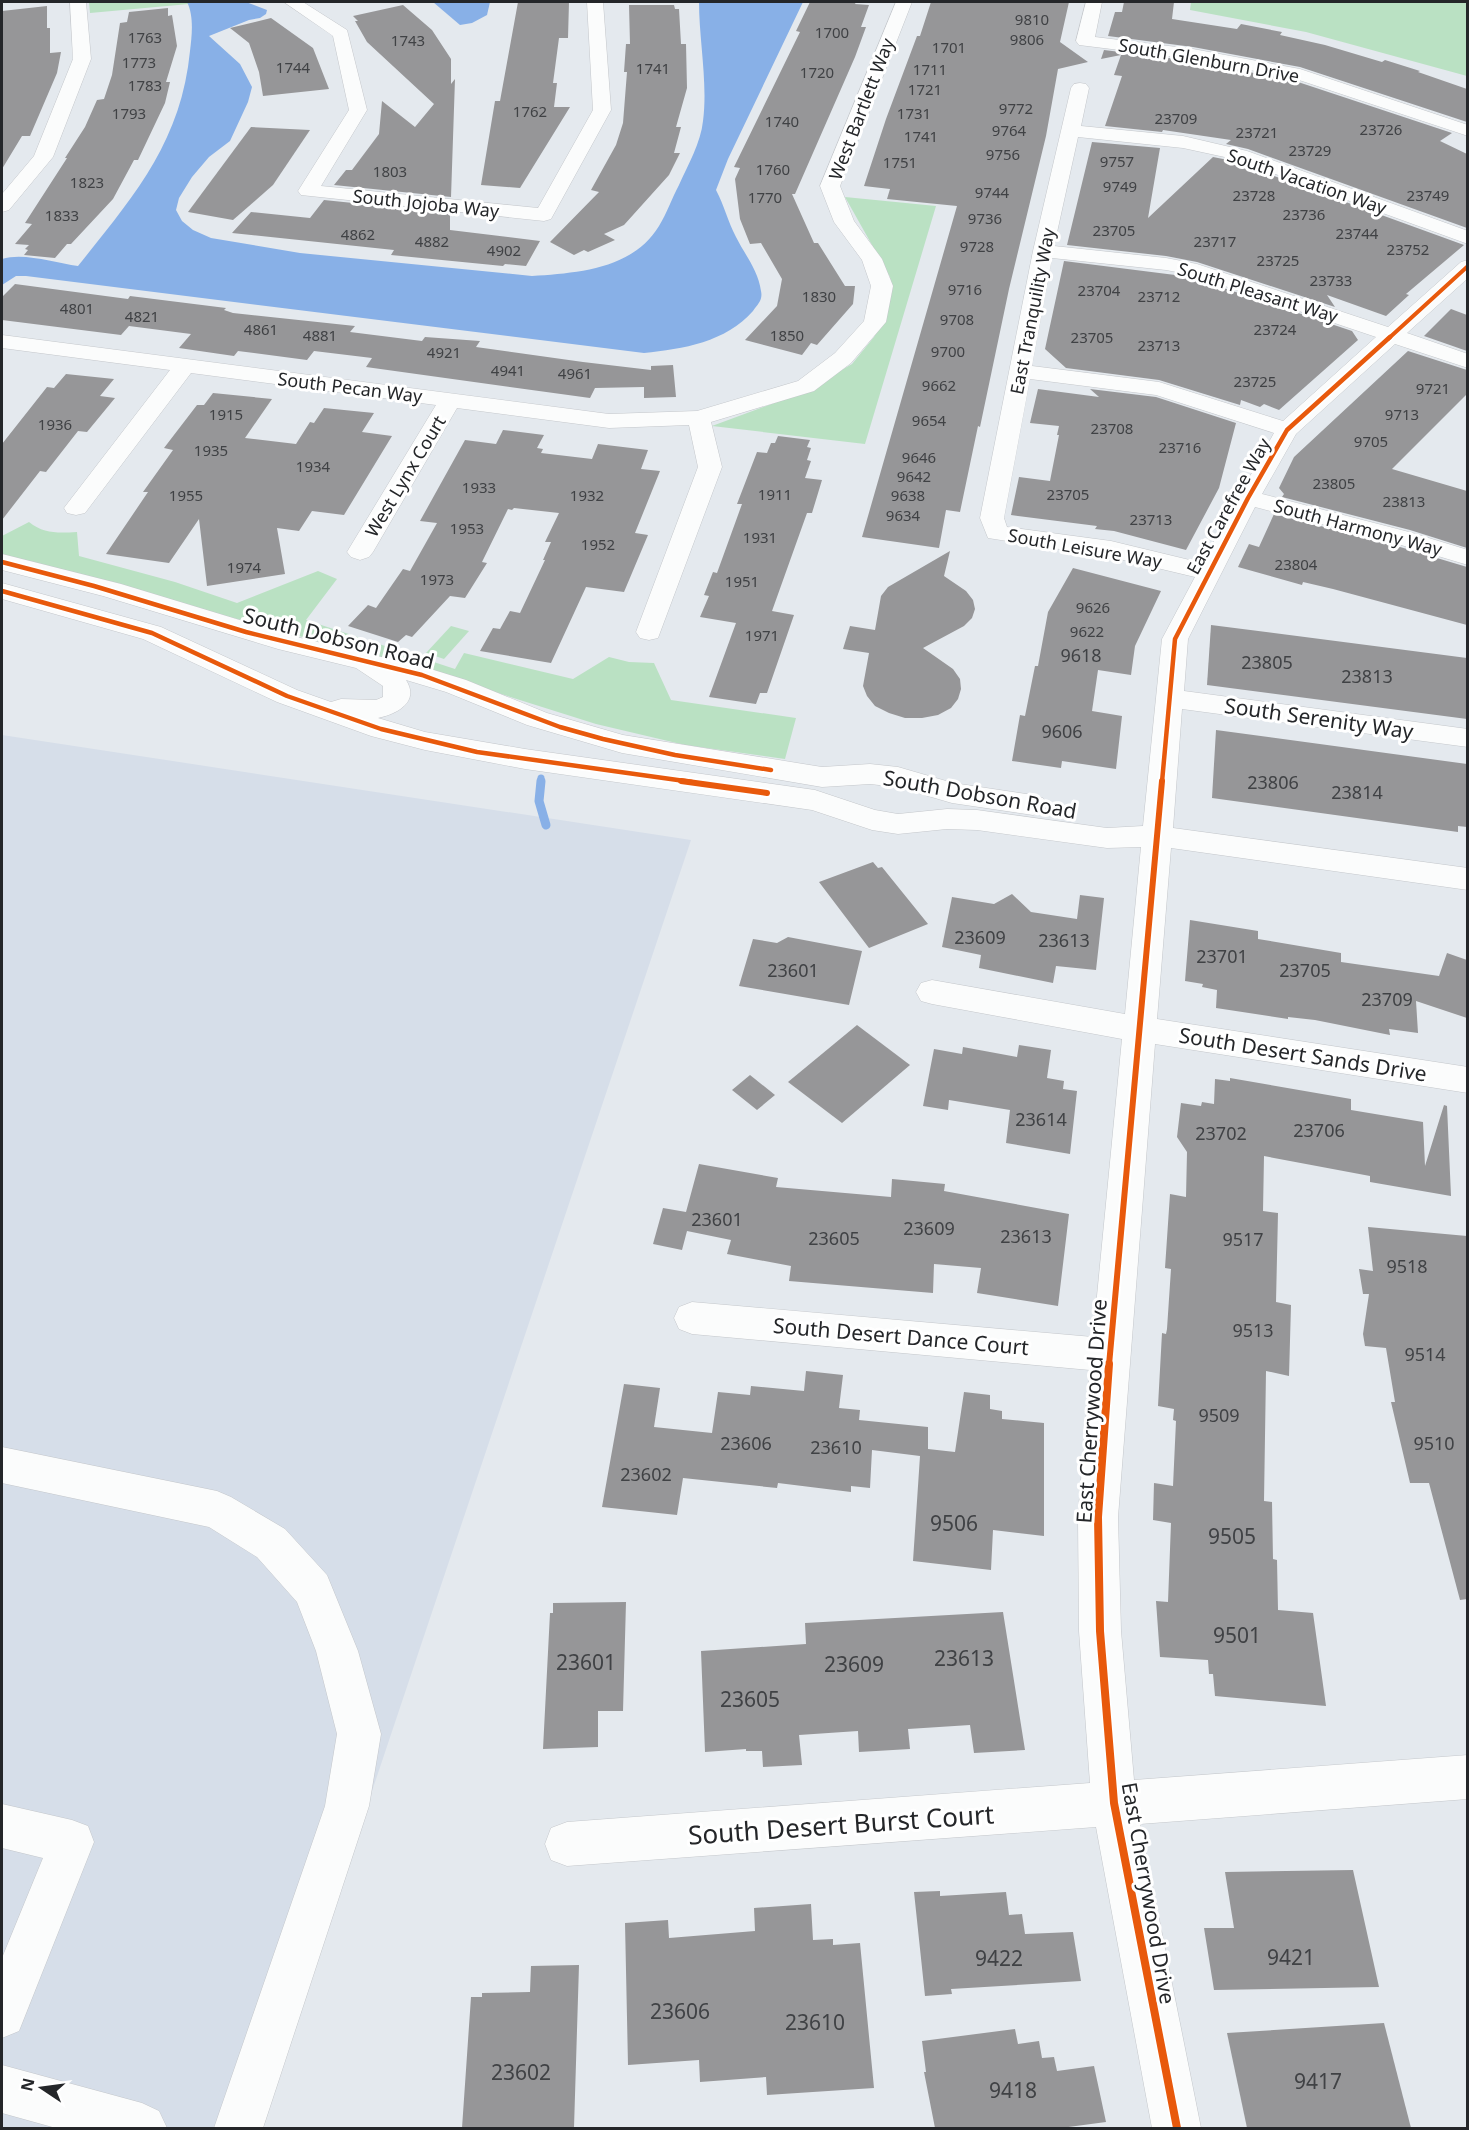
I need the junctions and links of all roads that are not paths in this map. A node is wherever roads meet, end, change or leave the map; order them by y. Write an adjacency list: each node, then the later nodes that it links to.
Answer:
1 (78, 2): 9 (street)
2 (292, 2): 3 (street, South Jojoba Way)
3 (595, 2)
4 (904, 2): 19 (street, West Bartlett Way)
5 (1094, 2): 8 (street, South Glenburn Drive)
6 (1080, 88): 7 (street, East Tranquility Way)
7 (1072, 131): 10 (street, South Vacation Way); 11 (street, East Tranquility Way)
8 (1467, 131)
9 (2, 206)
10 (1467, 238)
11 (1043, 251): 13 (street, South Pleasant Way); 17 (street, East Tranquility Way)
12 (1467, 266): 13 (street, East Carefree Way)
13 (1390, 335): 15 (street, South Pleasant Way); 20 (street, East Carefree Way)
14 (2, 341): 16 (street, South Pecan Way)
15 (1467, 361)
16 (185, 366): 18 (street, South Pecan Way); 22 (street)
17 (1020, 371): 20 (street); 23 (street, East Tranquility Way)
18 (450, 400): 19 (street, South Pecan Way); 24 (street, West Lynx Court)
19 (699, 418): 29 (street)
20 (1287, 430): 21 (street, East Carefree Way)
21 (1248, 498): 25 (street, South Harmony Way); 27 (street, East Carefree Way)
22 (76, 508)
23 (997, 533): 27 (street, South Leisure Way)
24 (360, 552)
25 (1467, 558)
26 (2, 562): 30 (street, South Dobson Road)
27 (1208, 572): 32 (street, East Carefree Way)
28 (2, 591): 31 (street, South Dobson Road)
29 (649, 632)
30 (362, 660): 31 (street); 34 (street, South Dobson Road)
31 (287, 696): 34 (street, South Dobson Road)
32 (1170, 698): 33 (street, South Serenity Way); 38 (street, East Carefree Way)
33 (1467, 738)
34 (819, 789): 35 (street, South Dobson Road); 36 (street, South Dobson Road)
35 (939, 789): 36 (street); 37 (street, South Dobson Road)
36 (932, 821): 37 (street, South Dobson Road)
37 (1065, 822): 38 (street, South Dobson Road)
38 (1156, 836): 39 (street, South Dobson Road); 41 (street, East Cherrywood Drive)
39 (1467, 879)
40 (932, 992): 41 (street, South Desert Sands Drive)
41 (1139, 1029): 42 (street, South Desert Sands Drive); 44 (street, East Cherrywood Drive)
42 (1467, 1080)
43 (692, 1318): 44 (street, South Desert Dance Court)
44 (1110, 1355): 47 (street, East Cherrywood Drive)
45 (2, 1465): 54 (street)
46 (1467, 1777): 47 (street, South Desert Burst Court)
47 (1114, 1803): 49 (street, South Desert Burst Court); 55 (street, East Cherrywood Drive)
48 (2, 1826): 50 (street)
49 (567, 1844)
50 (15, 1949): 51 (street)
51 (2, 2014)
52 (2, 2089): 53 (street)
53 (142, 2128)
54 (239, 2128)
55 (1178, 2128)

